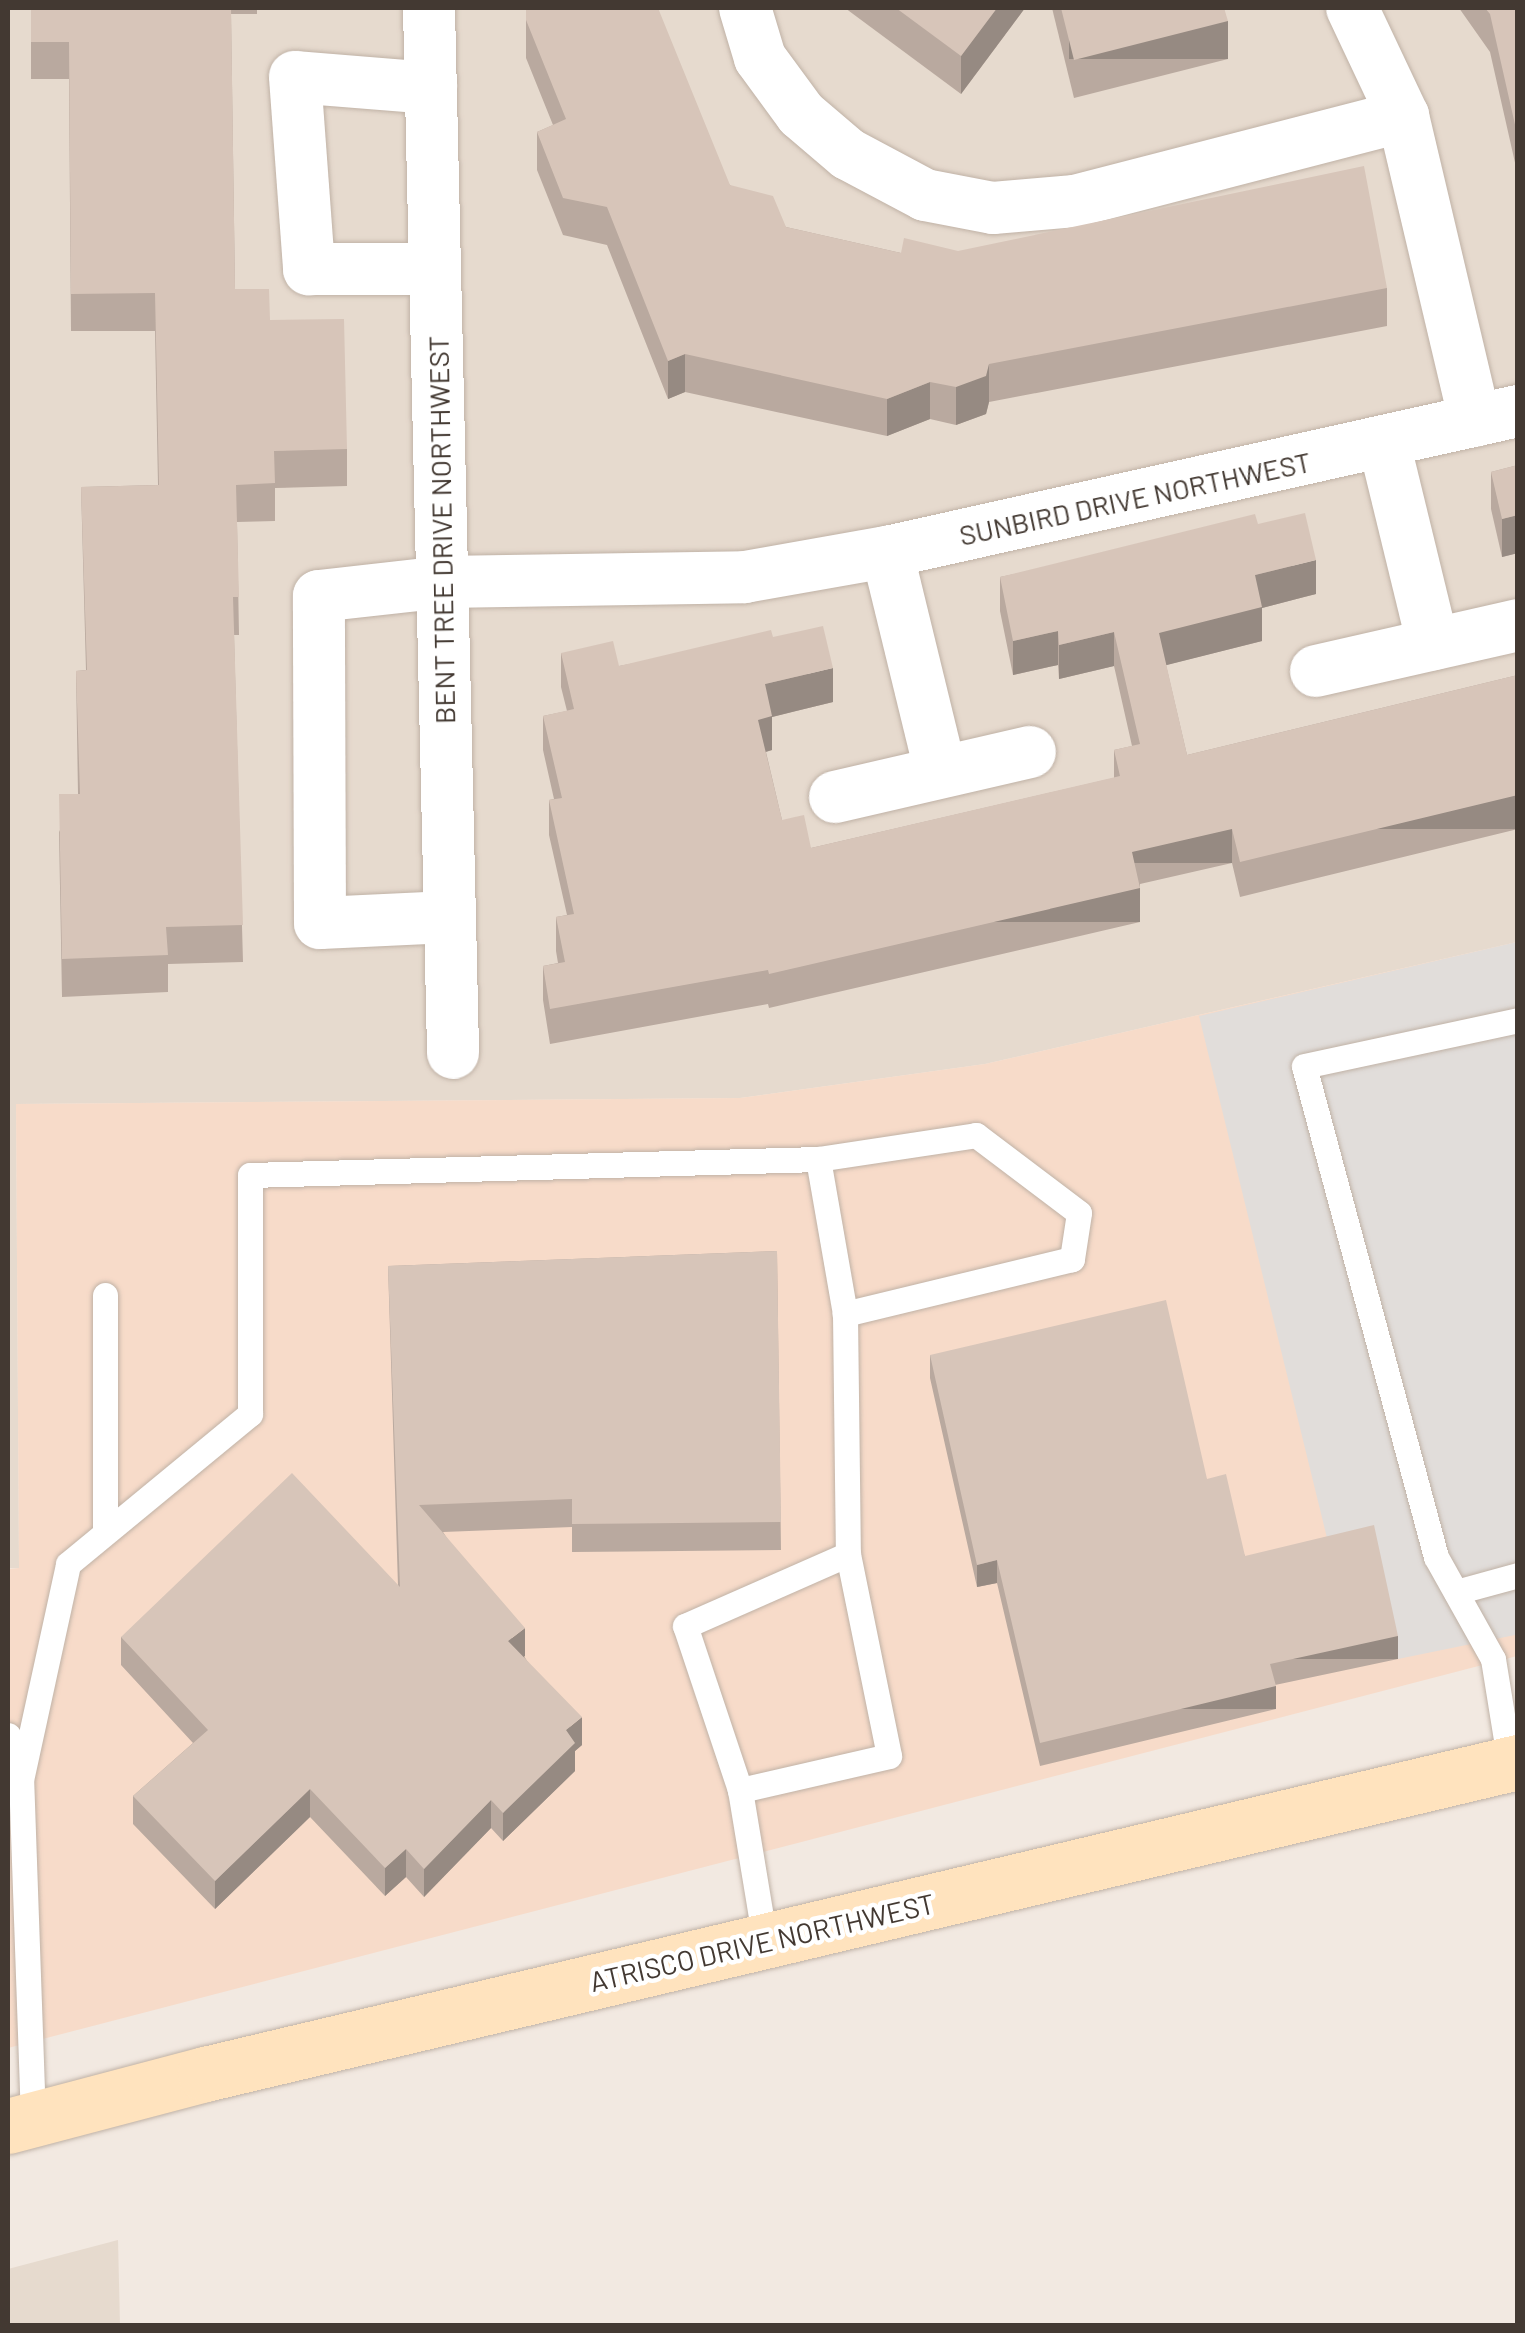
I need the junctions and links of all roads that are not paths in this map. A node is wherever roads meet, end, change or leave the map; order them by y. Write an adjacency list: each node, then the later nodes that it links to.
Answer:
1 (430, 8): 4 (street, BENT TREE DRIVE NORTHWEST)
2 (745, 8): 5 (street)
3 (1352, 8): 5 (street)
4 (431, 88): 6 (street, BENT TREE DRIVE NORTHWEST); 6 (street)
5 (1403, 116): 7 (street)
6 (435, 269): 10 (street, BENT TREE DRIVE NORTHWEST)
7 (1496, 416): 8 (street, SUNBIRD DRIVE NORTHWEST)
8 (1384, 443): 9 (street, SUNBIRD DRIVE NORTHWEST); 12 (street)
9 (887, 552): 10 (street, SUNBIRD DRIVE NORTHWEST); 15 (street)
10 (442, 582): 17 (street, BENT TREE DRIVE NORTHWEST); 17 (street, SUNBIRD DRIVE NORTHWEST)
11 (1518, 625): 12 (street)
12 (1433, 644): 13 (street)
13 (1316, 672)
14 (1030, 752): 15 (street)
15 (940, 769): 16 (street)
16 (834, 797)
17 (449, 918): 19 (street, BENT TREE DRIVE NORTHWEST)
18 (1518, 1020): 26 (lane)
19 (453, 1053)
20 (818, 1159): 22 (lane); 22 (lane); 23 (lane)
21 (105, 1295): 23 (lane)
22 (846, 1314): 24 (lane)
23 (105, 1528): 29 (lane)
24 (848, 1554): 30 (lane); 30 (lane)
25 (1518, 1575): 26 (lane)
26 (1456, 1592): 28 (lane)
27 (8, 1735): 29 (lane)
28 (1514, 1763): 31 (street, ATRISCO DRIVE NORTHWEST)
29 (21, 1780): 32 (lane)
30 (740, 1790): 31 (lane)
31 (765, 1941): 32 (street, ATRISCO DRIVE NORTHWEST)
32 (20, 2123)

